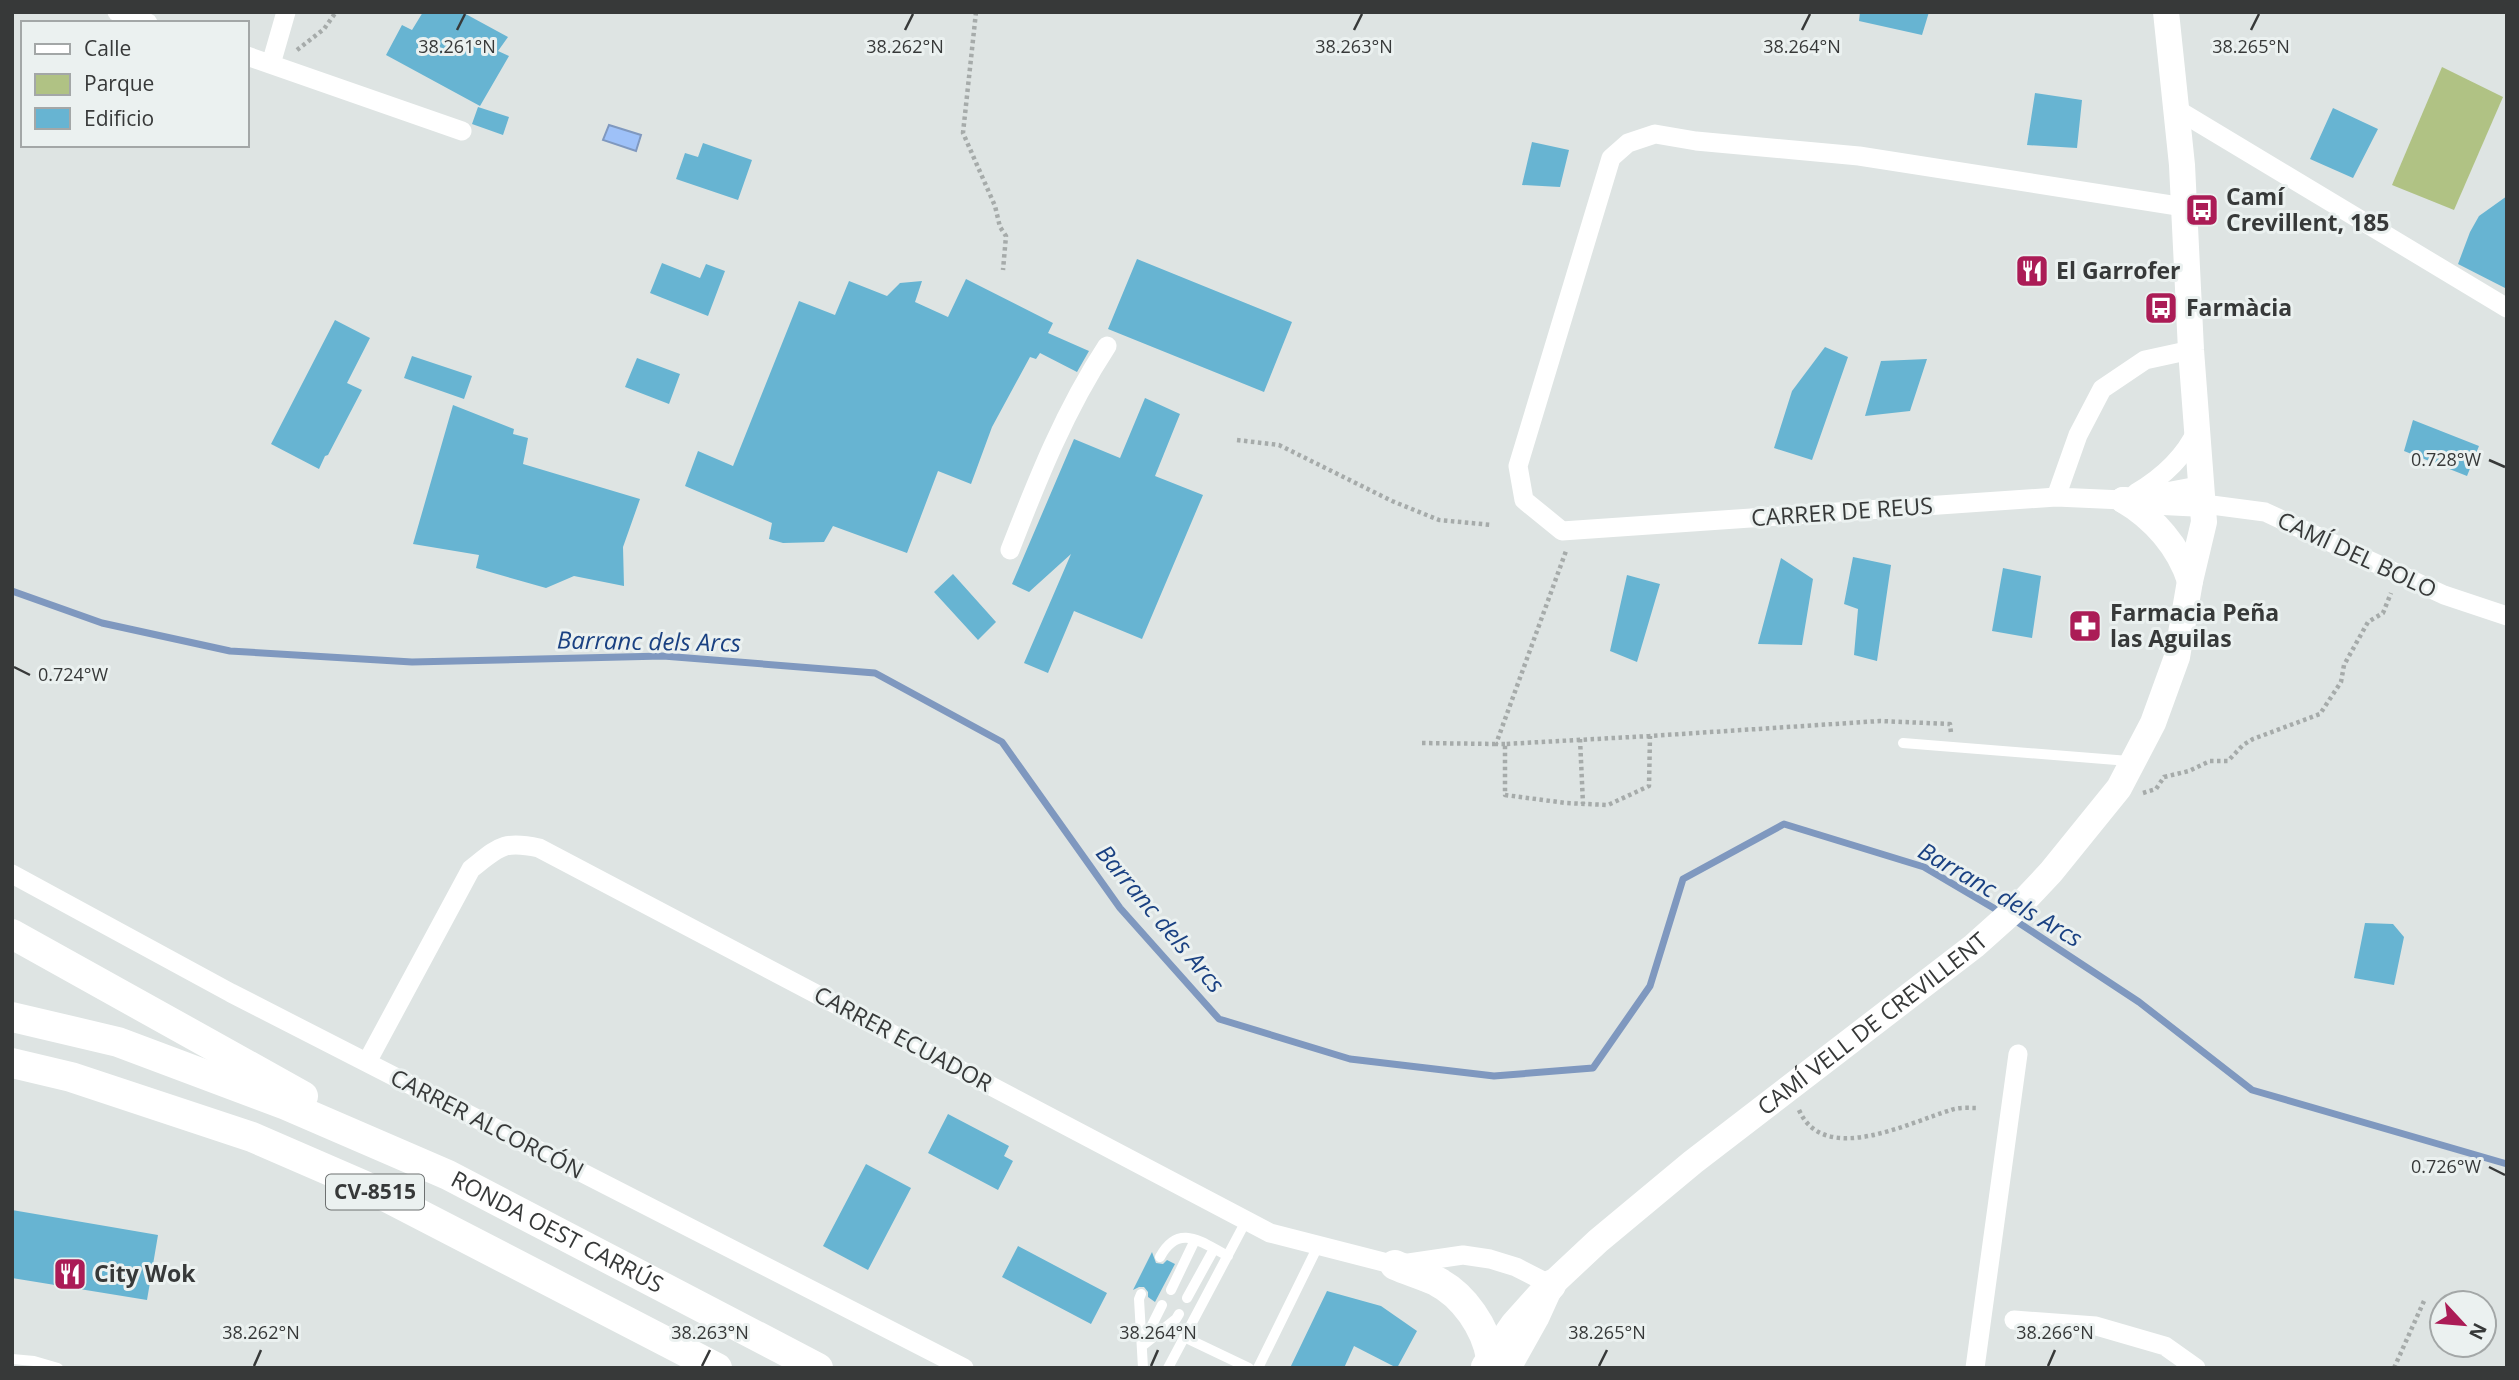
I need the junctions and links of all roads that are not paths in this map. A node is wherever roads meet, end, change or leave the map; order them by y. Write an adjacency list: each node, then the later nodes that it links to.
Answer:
1 (117, 12): 4 (street)
2 (286, 12): 6 (street)
3 (2165, 12): 7 (street, CAMÍ VELL DE CREVILLENT)
4 (142, 21)
5 (248, 56): 6 (street)
6 (273, 65): 8 (street)
7 (2176, 109): 9 (street, CAMÍ VELL DE CREVILLENT); 10 (street)
8 (462, 131)
9 (2184, 207): 12 (street, CAMÍ VELL DE CREVILLENT); 15 (street, CARRER DE REUS)
10 (2507, 308)
11 (1107, 346): 17 (street)
12 (2191, 350): 13 (street, CAMÍ VELL DE CREVILLENT); 15 (street)
13 (2198, 428): 14 (street, CAMÍ VELL DE CREVILLENT); 16 (street)
14 (2203, 494): 16 (street); 18 (street, CAMÍ VELL DE CREVILLENT); 19 (street, CAMÍ DEL BOLO)
15 (2056, 497): 16 (street, CARRER DE REUS)
16 (2123, 500): 18 (street)
17 (1010, 550)
18 (2190, 580): 21 (street, CAMÍ VELL DE CREVILLENT)
19 (2507, 616)
20 (1903, 743): 21 (lane)
21 (2133, 762): 36 (street, CAMÍ VELL DE CREVILLENT)
22 (12, 874): 26 (street, CARRER ALCORCÓN)
23 (12, 934): 28 (main road)
24 (12, 1017): 28 (main road, RONDA OEST CARRÚS / CV-8515)
25 (2018, 1054): 57 (street)
26 (367, 1062): 29 (street, CARRER ECUADOR); 52 (street, CARRER ALCORCÓN)
27 (12, 1063): 50 (main road, RONDA OEST CARRÚS / CV-8515)
28 (448, 1175): 51 (main road, RONDA OEST CARRÚS / CV-8515)
29 (1246, 1220): 31 (street, CARRER ECUADOR); 33 (lane)
30 (1195, 1240): 32 (lane); 34 (lane); 37 (lane)
31 (1318, 1245): 35 (street, CARRER ECUADOR); 56 (lane)
32 (1214, 1249): 33 (lane); 39 (lane)
33 (1228, 1256): 43 (lane)
34 (1160, 1257)
35 (1395, 1265): 36 (street, CARRER ECUADOR); 48 (main road)
36 (1551, 1285): 48 (main road)
37 (1171, 1290)
38 (1141, 1294): 44 (lane)
39 (1187, 1298)
40 (1163, 1305): 44 (lane)
41 (1179, 1314): 44 (lane)
42 (2014, 1320): 46 (street)
43 (1184, 1337): 54 (lane); 55 (lane)
44 (1142, 1346): 53 (lane)
45 (12, 1359): 47 (lane)
46 (2181, 1364)
47 (33, 1365): 49 (lane)
48 (1495, 1365)
49 (58, 1368)
50 (718, 1368)
51 (818, 1368)
52 (964, 1368)
53 (1143, 1368)
54 (1168, 1368)
55 (1250, 1368)
56 (1258, 1368)
57 (1975, 1368)

